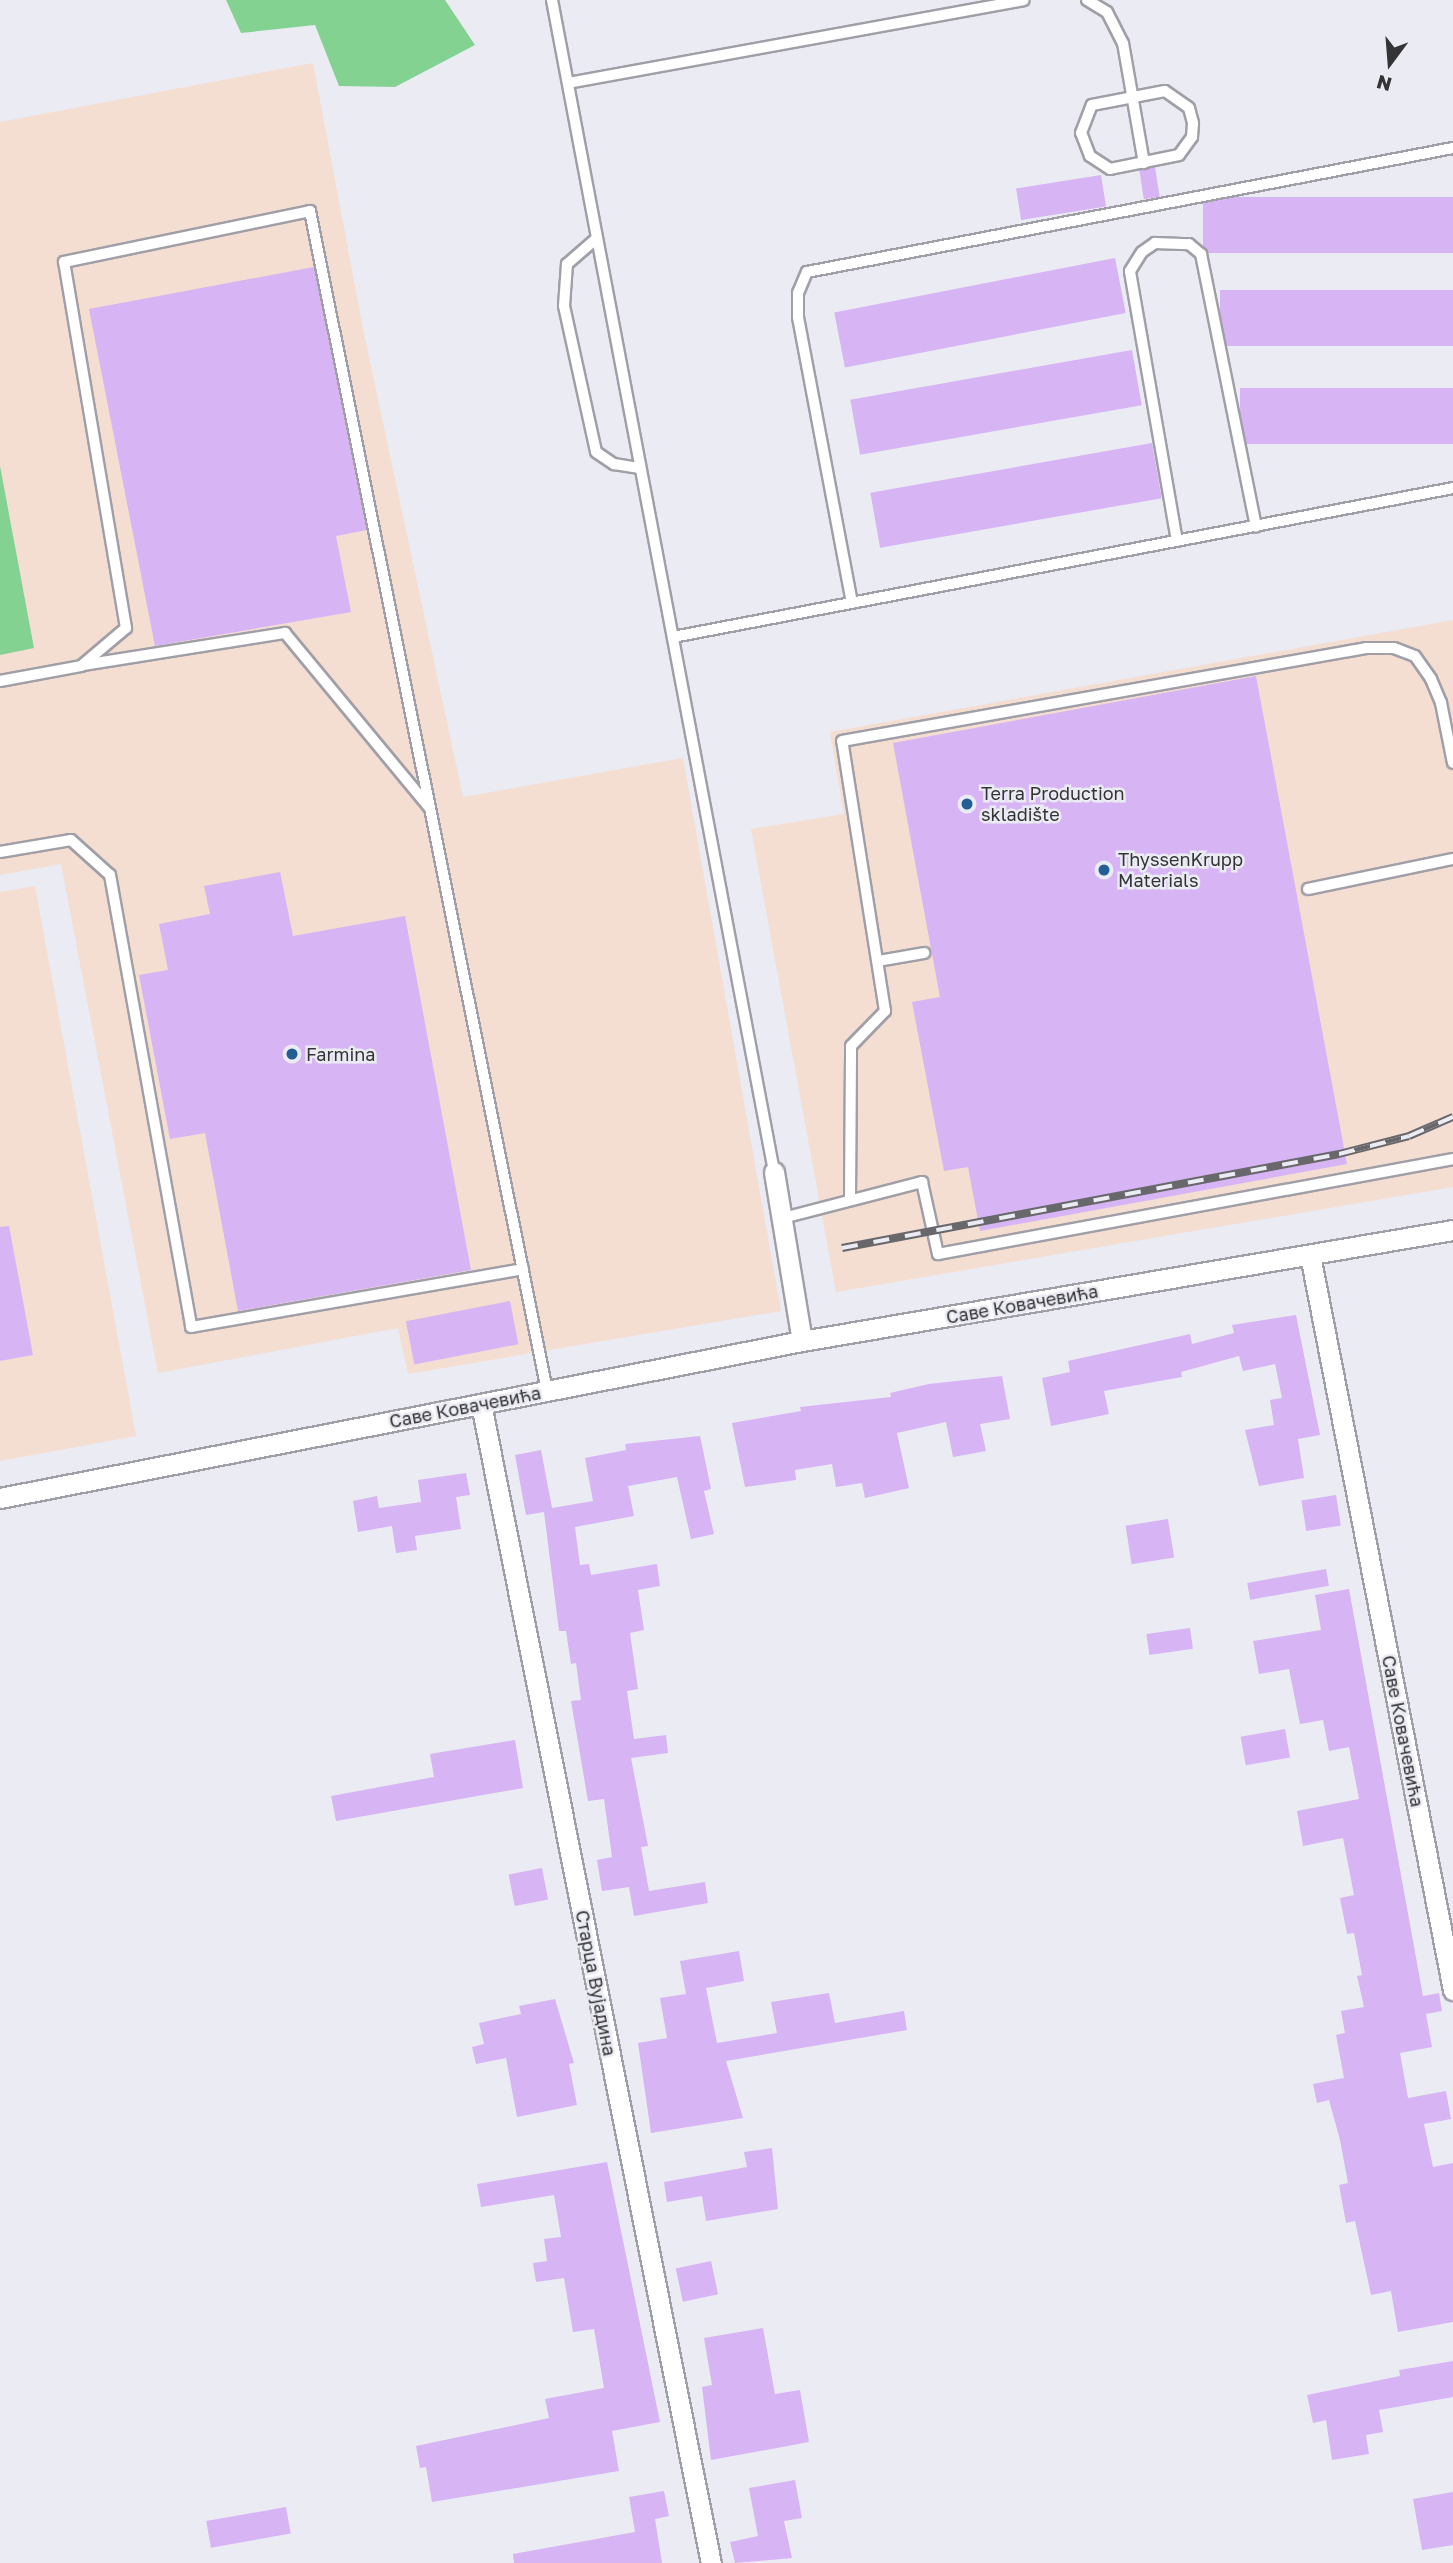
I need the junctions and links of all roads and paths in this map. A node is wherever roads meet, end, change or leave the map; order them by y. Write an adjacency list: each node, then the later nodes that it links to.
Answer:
1 (552, 0): 4 (lane)
2 (1024, 0): 4 (lane)
3 (1087, 0): 5 (lane)
4 (568, 83): 8 (lane)
5 (1133, 97): 7 (lane); 7 (lane); 7 (lane)
6 (1453, 148): 13 (lane)
7 (1144, 163)
8 (597, 238): 9 (lane); 9 (lane)
9 (640, 468): 14 (lane)
10 (1453, 488): 11 (lane)
11 (1256, 526): 12 (lane); 12 (lane)
12 (1177, 541): 13 (lane)
13 (852, 603): 14 (lane)
14 (673, 637): 25 (lane)
15 (81, 666): 16 (lane); 18 (lane); 18 (lane)
16 (0, 681)
17 (1453, 763): 23 (lane)
18 (430, 809): 30 (lane)
19 (0, 851): 30 (lane)
20 (1453, 859): 21 (lane)
21 (1308, 889)
22 (924, 953): 23 (lane)
23 (878, 961): 26 (lane)
24 (1453, 1159): 26 (lane)
25 (774, 1171): 27 (street)
26 (850, 1198): 27 (lane)
27 (783, 1218): 31 (street)
28 (1453, 1230): 29 (street)
29 (1310, 1255): 31 (street, Саве Ковачевића); 35 (street, Саве Ковачевића)
30 (523, 1269): 32 (lane)
31 (802, 1341): 32 (street, Саве Ковачевића)
32 (547, 1391): 33 (street, Саве Ковачевића)
33 (481, 1404): 34 (street, Саве Ковачевића); 36 (street, Старца Вујадина)
34 (0, 1498)
35 (1453, 1990)
36 (711, 2563)

